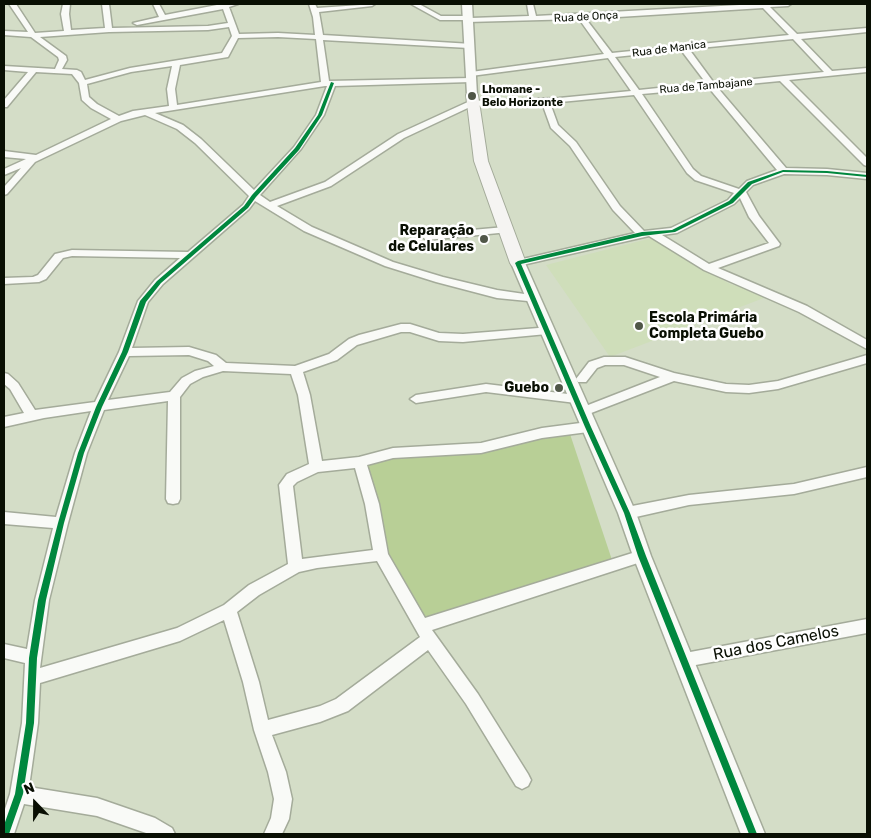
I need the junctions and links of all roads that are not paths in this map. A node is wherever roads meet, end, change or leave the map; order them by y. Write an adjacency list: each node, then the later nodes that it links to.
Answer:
1 (13, 4): 25 (street)
2 (66, 4): 23 (street)
3 (105, 4): 20 (street)
4 (156, 4): 16 (street)
5 (235, 4): 12 (street)
6 (372, 4): 13 (street)
7 (414, 4): 17 (street, Rua de Onça)
8 (467, 4): 17 (street)
9 (530, 4): 18 (street)
10 (763, 4): 11 (street, Rua de Onça); 14 (street, Rua de Onça); 28 (street)
11 (788, 4)
12 (226, 5): 16 (street); 19 (street)
13 (314, 7): 27 (street)
14 (689, 7): 15 (street, Rua de Onça)
15 (581, 17): 18 (street, Rua de Onça); 31 (street)
16 (163, 18): 21 (street)
17 (467, 19): 18 (street, Rua de Onça); 29 (street)
18 (533, 20)
19 (231, 25): 21 (street); 26 (street)
20 (109, 30): 21 (street); 23 (street)
21 (123, 30)
22 (867, 30): 28 (street, Rua de Manica)
23 (68, 32): 25 (street)
24 (4, 33): 25 (street)
25 (33, 35): 35 (street)
26 (236, 36): 27 (street); 32 (street)
27 (318, 37): 29 (street); 41 (street)
28 (795, 37): 30 (street, Rua de Manica); 37 (street)
29 (469, 46): 38 (street)
30 (683, 47): 31 (street, Rua de Manica); 42 (street)
31 (610, 57): 38 (street, Rua de Manica); 43 (street)
32 (176, 63): 40 (street); 47 (street)
33 (4, 68): 34 (street)
34 (34, 70): 35 (street); 46 (street)
35 (58, 70): 40 (street)
36 (867, 70): 37 (street, Rua de Tambajane)
37 (830, 73): 39 (street, Rua de Tambajane)
38 (471, 77): 41 (street, Rua de Manica); 45 (street)
39 (783, 79): 42 (street, Rua de Tambajane); 52 (street)
40 (82, 83): 49 (street)
41 (328, 84): 47 (street, Rua de Manica); 58 (street)
42 (712, 86): 43 (street, Rua de Tambajane); 53 (street)
43 (637, 93): 44 (street, Rua de Tambajane); 57 (street)
44 (545, 100): 45 (street, Rua de Tambajane); 61 (street)
45 (473, 101): 59 (street, Rua de Tambajane); 60 (main road)
46 (4, 105)
47 (173, 108): 48 (street, Rua de Manica)
48 (146, 112): 49 (street, Rua de Manica); 58 (street)
49 (118, 118): 51 (street, Rua de Manica)
50 (4, 154): 51 (street)
51 (36, 159): 54 (street, Rua de Manica); 56 (street)
52 (867, 163)
53 (784, 170): 55 (street); 57 (street)
54 (4, 172)
55 (867, 176)
56 (4, 192)
57 (742, 193): 61 (street); 65 (street)
58 (254, 196): 59 (street); 63 (street)
59 (270, 205): 67 (street)
60 (505, 230): 62 (street); 64 (main road)
61 (647, 233): 64 (street); 65 (street)
62 (427, 237)
63 (191, 255): 66 (street); 70 (street)
64 (518, 263): 67 (street)
65 (708, 268): 69 (street)
66 (4, 281)
67 (534, 299): 68 (street)
68 (547, 330): 73 (street); 80 (street)
69 (867, 345)
70 (125, 352): 72 (street); 79 (street)
71 (867, 359): 75 (street)
72 (223, 367): 73 (street); 77 (street)
73 (296, 370): 84 (street)
74 (4, 376): 81 (street)
75 (672, 377): 76 (street); 80 (street)
76 (582, 379)
77 (174, 396): 79 (street); 86 (street)
78 (416, 399): 80 (street)
79 (99, 407): 81 (street); 89 (street)
80 (582, 413): 83 (street); 87 (street)
81 (32, 416): 82 (street)
82 (4, 422)
83 (360, 462): 84 (street); 90 (street)
84 (316, 467): 92 (street)
85 (867, 472): 87 (street)
86 (173, 499)
87 (627, 513): 91 (street)
88 (4, 518): 89 (street)
89 (61, 523): 97 (street)
90 (382, 555): 92 (street); 95 (street)
91 (642, 556): 95 (street); 98 (street)
92 (296, 567): 93 (street)
93 (229, 610): 99 (street); 100 (street)
94 (867, 626): 98 (street, Rua dos Camelos)
95 (425, 633): 100 (street); 101 (street)
96 (4, 650): 97 (street)
97 (33, 658): 99 (street)
98 (685, 660): 106 (street)
99 (33, 678): 102 (street)
100 (262, 730): 105 (street)
101 (522, 780)
102 (19, 794): 103 (street); 104 (street)
103 (5, 833)
104 (166, 834)
105 (273, 834)
106 (753, 834)

